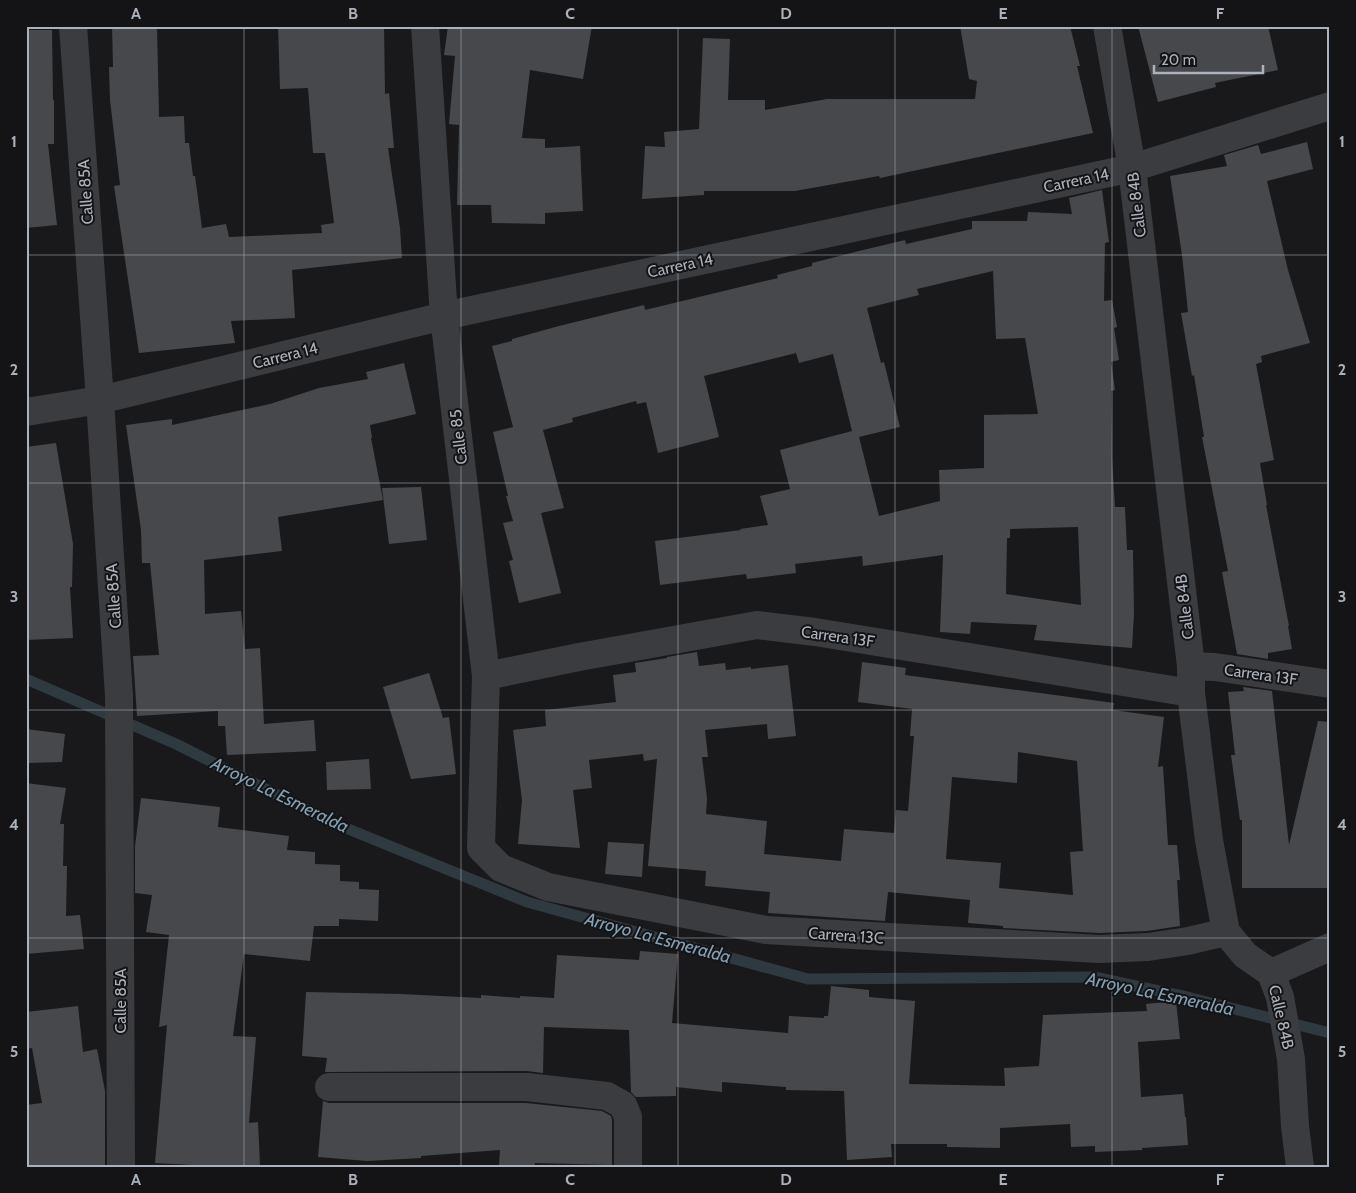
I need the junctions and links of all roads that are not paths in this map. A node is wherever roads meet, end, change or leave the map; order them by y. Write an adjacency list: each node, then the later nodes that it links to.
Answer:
1 (73, 26): 7 (street, Calle 85A)
2 (425, 26): 6 (street, Calle 85)
3 (1106, 26): 5 (street, Calle 84B)
4 (1330, 106): 5 (street, Carrera 14)
5 (1132, 168): 6 (street, Carrera 14); 10 (street, Calle 84B)
6 (444, 316): 7 (street, Carrera 14); 9 (street, Calle 85)
7 (100, 400): 8 (street, Carrera 14); 17 (street, Calle 85A)
8 (26, 412)
9 (486, 676): 10 (street, Carrera 13F); 12 (street, Calle 85)
10 (1191, 680): 11 (street, Carrera 13F); 13 (street, Calle 84B)
11 (1330, 684)
12 (481, 848): 13 (street, Carrera 13C)
13 (1226, 932): 15 (street, Calle 84B)
14 (1330, 947): 15 (street)
15 (1275, 985): 19 (street, Calle 84B)
16 (329, 1087): 18 (street)
17 (121, 1167)
18 (628, 1167)
19 (1300, 1167)

